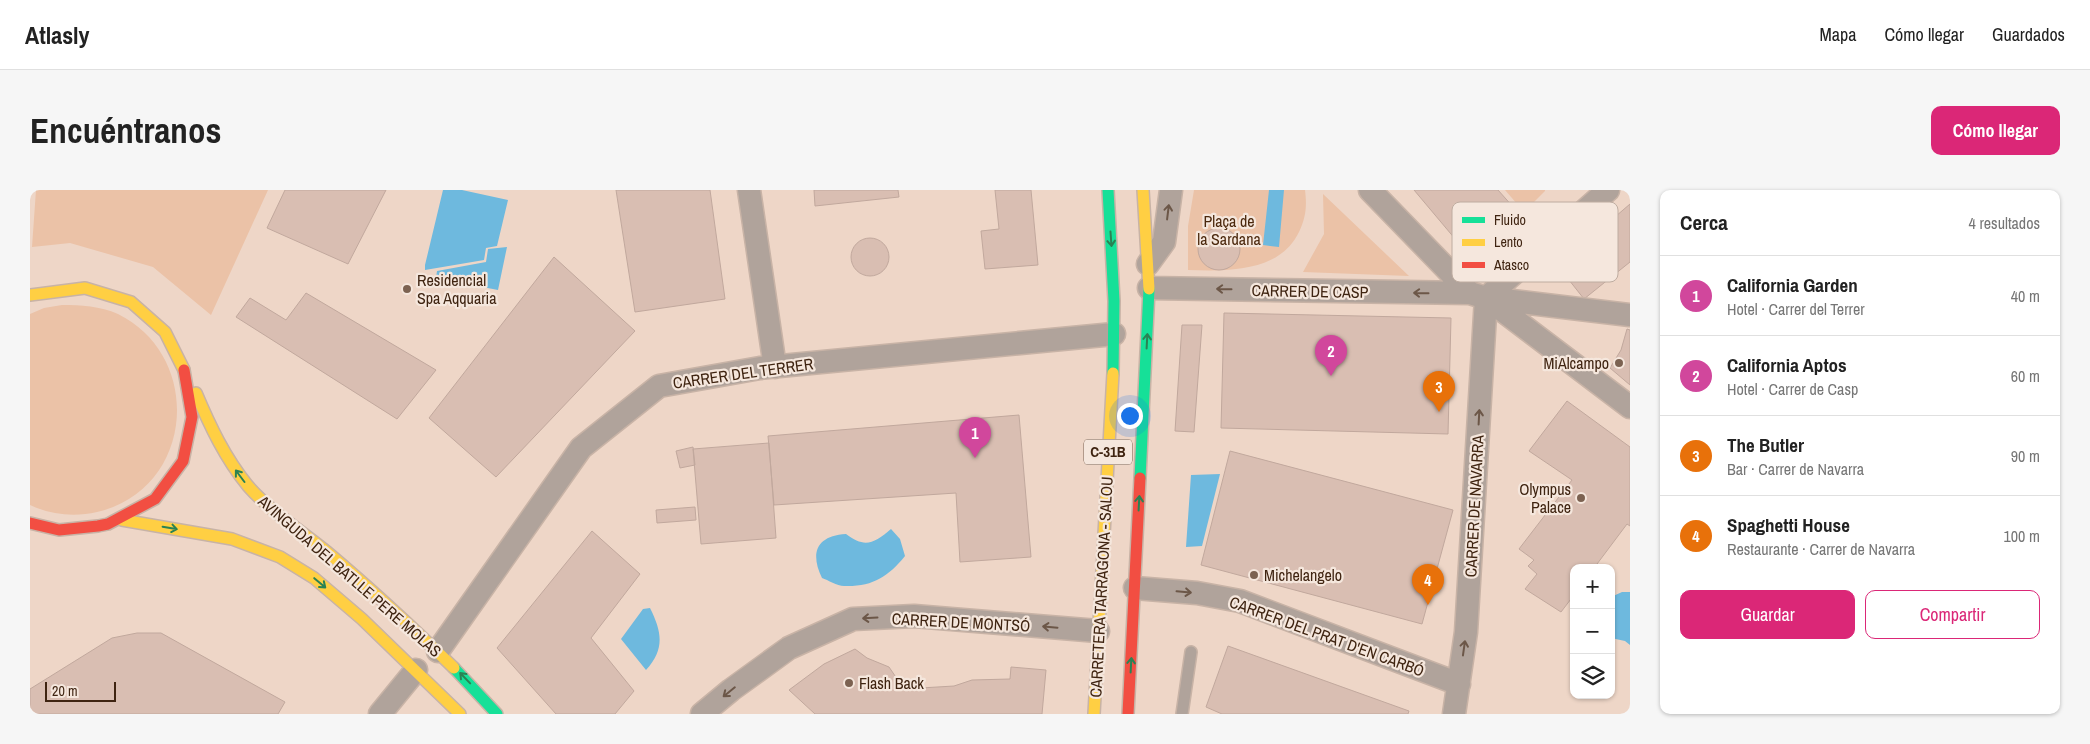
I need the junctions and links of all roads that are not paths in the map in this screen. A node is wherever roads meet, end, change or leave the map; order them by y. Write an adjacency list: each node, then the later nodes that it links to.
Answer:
1 (749, 190): 17 (street)
2 (1108, 190): 16 (street, CARRETERA TARRAGONA - SALOU / C-31B, one-way to 16)
3 (1143, 190): 8 (street, CARRETERA TARRAGONA - SALOU / C-31B)
4 (1171, 190): 8 (street, one-way to 4)
5 (1370, 190): 9 (street)
6 (1608, 190): 7 (street)
7 (1593, 202)
8 (1148, 264): 12 (street, CARRETERA TARRAGONA - SALOU / C-31B)
9 (1452, 270)
10 (1464, 282): 14 (street)
11 (1495, 282): 14 (street)
12 (1149, 288): 14 (street, CARRER DE CASP, one-way to 12); 24 (street, CARRETERA TARRAGONA - SALOU / C-31B, one-way to 12)
13 (30, 295): 18 (street, AVINGUDA DEL BATLLE PERE MOLAS)
14 (1478, 296): 15 (street, CARRER DE CASP); 19 (street); 29 (street, CARRER DE NAVARRA, one-way to 14)
15 (1630, 315)
16 (1114, 334): 17 (street, CARRER DEL TERRER); 25 (street, CARRETERA TARRAGONA - SALOU / C-31B)
17 (776, 366): 26 (street, CARRER DEL TERRER)
18 (189, 376): 20 (street); 26 (street, AVINGUDA DEL BATLLE PERE MOLAS, one-way to 18)
19 (1630, 407)
20 (122, 520): 22 (street); 28 (street, AVINGUDA DEL BATLLE PERE MOLAS, one-way to 28)
21 (30, 523): 22 (street)
22 (60, 530): 23 (street)
23 (30, 537)
24 (1135, 588): 29 (street, CARRER DEL PRAT D'EN CARBÓ, one-way to 29); 35 (street, CARRETERA TARRAGONA - SALOU / C-31B, one-way to 24)
25 (1098, 631): 33 (street, CARRER DE MONTSÓ, one-way to 33); 34 (street, CARRETERA TARRAGONA - SALOU / C-31B)
26 (438, 651): 32 (street, AVINGUDA DEL BATLLE PERE MOLAS, one-way to 26)
27 (1191, 652): 36 (lane)
28 (416, 670): 30 (street); 31 (street, AVINGUDA DEL BATLLE PERE MOLAS)
29 (1458, 684): 37 (street, CARRER DE NAVARRA)
30 (380, 714)
31 (460, 714)
32 (498, 714)
33 (702, 714)
34 (1094, 714)
35 (1128, 714)
36 (1182, 714)
37 (1454, 714)

